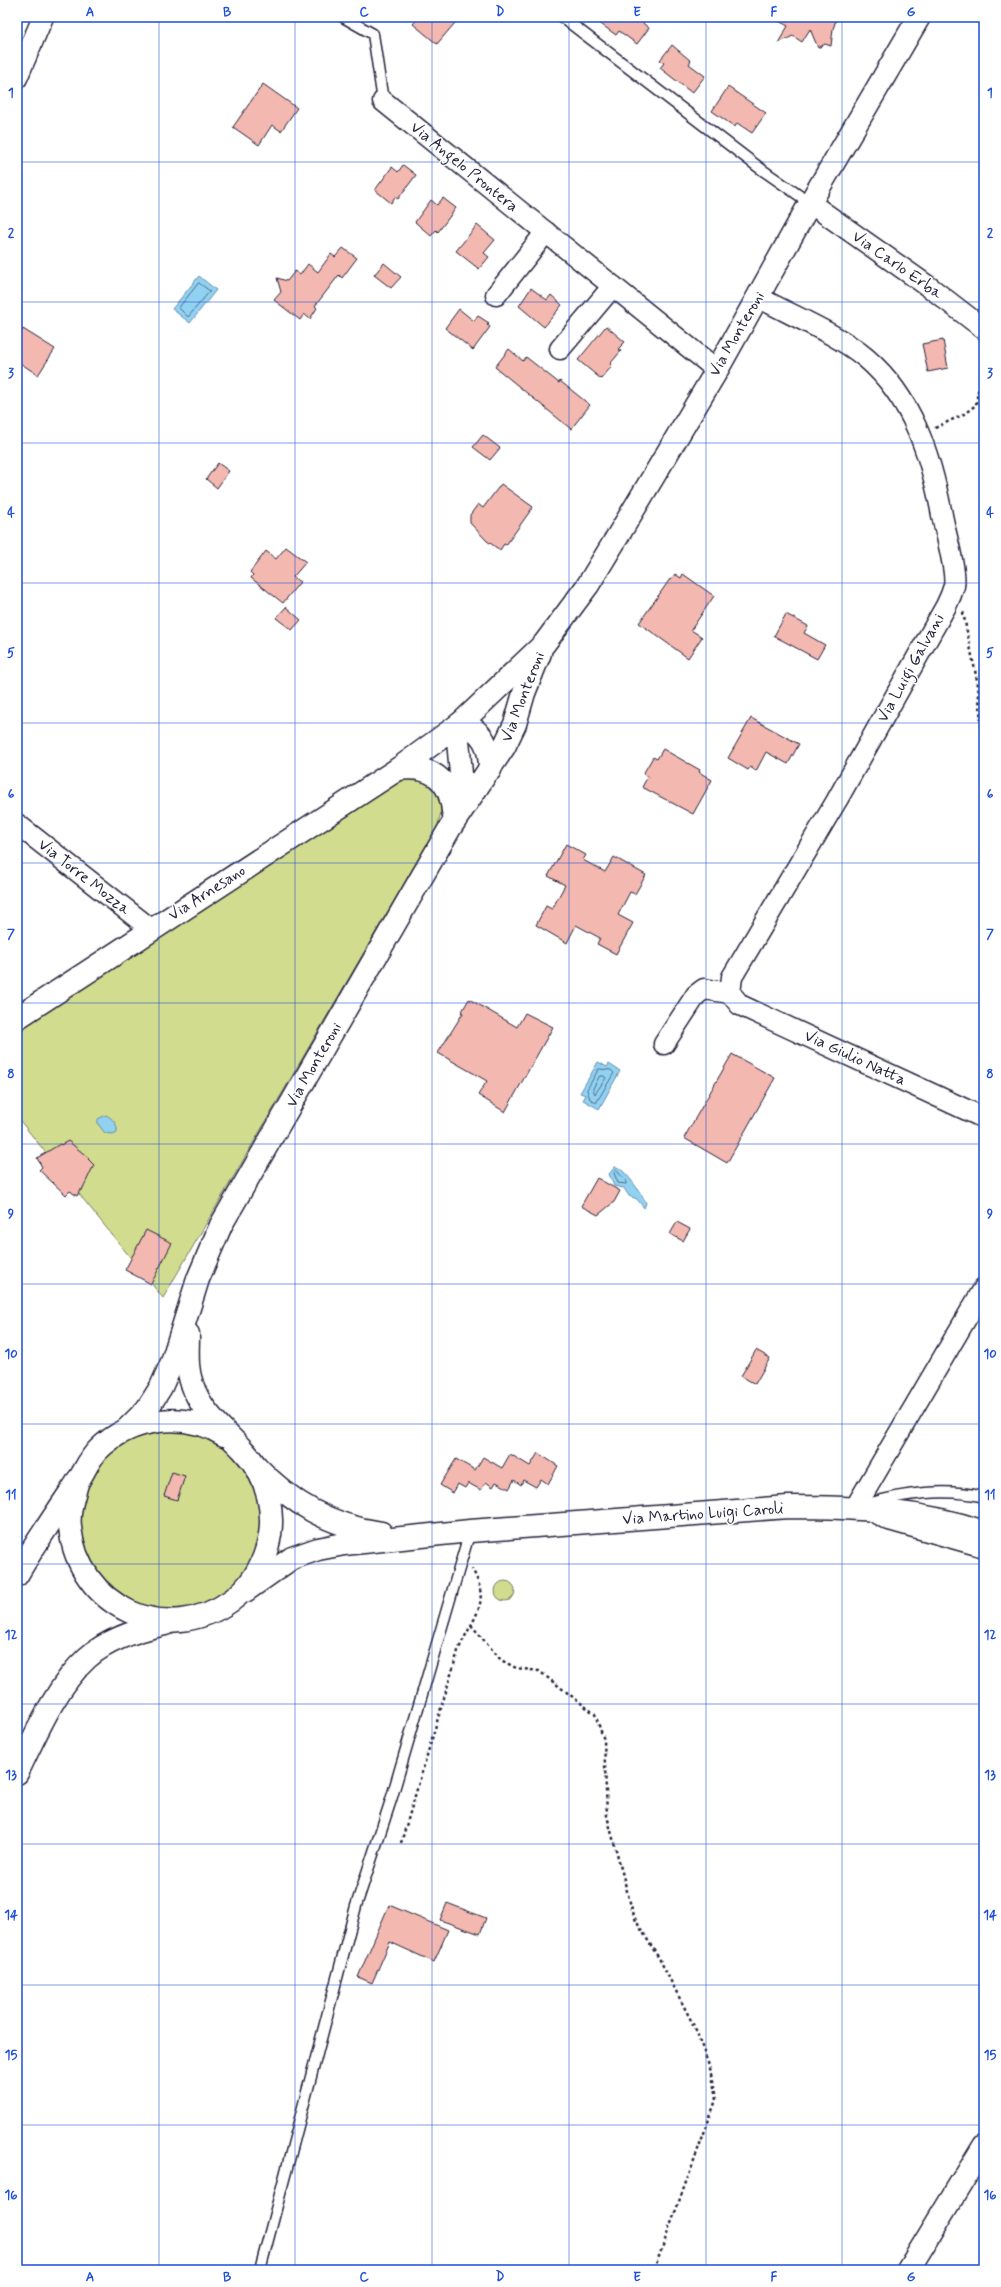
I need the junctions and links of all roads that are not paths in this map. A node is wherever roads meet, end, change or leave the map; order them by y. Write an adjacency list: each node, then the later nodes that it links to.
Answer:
1 (43, 17): 5 (street)
2 (343, 17): 6 (lane)
3 (562, 17): 7 (lane)
4 (919, 17): 7 (main road, Via Monteroni)
5 (17, 78)
6 (383, 101): 8 (street, Via Angelo Prontera)
7 (810, 203): 11 (main road, Via Monteroni); 12 (street, Via Carlo Erba)
8 (546, 232): 9 (street, Via Angelo Prontera); 10 (street)
9 (613, 286): 13 (street); 14 (street, Via Angelo Prontera)
10 (496, 295)
11 (758, 297): 14 (main road, Via Monteroni); 22 (street, Via Luigi Galvani)
12 (984, 329)
13 (560, 349)
14 (717, 370): 15 (main road, Via Monteroni)
15 (544, 644): 16 (main road, Via Monteroni); 18 (main road, Via Monteroni)
16 (461, 723): 17 (main road, Via Monteroni); 18 (main road, Via Monteroni); 19 (main road, Via Monteroni)
17 (398, 769): 19 (main road); 21 (main road, Via Arnesano)
18 (490, 770): 19 (main road, Via Monteroni)
19 (452, 821): 27 (main road, Via Monteroni)
20 (17, 824): 21 (street, Via Torre Mozza)
21 (151, 929): 23 (main road, Via Arnesano)
22 (730, 993): 24 (street); 25 (street, Via Giulio Natta)
23 (17, 1018)
24 (664, 1044)
25 (984, 1118)
26 (984, 1288): 33 (street)
27 (189, 1307): 28 (main road, Via Monteroni); 29 (main road, Via Monteroni)
28 (126, 1430): 29 (main road, Via Monteroni); 31 (main road, Via Monteroni)
29 (230, 1438): 30 (main road, Via Monteroni)
30 (256, 1466): 36 (main road, Via Martino Luigi Caroli); 39 (main road, Via Monteroni)
31 (78, 1480): 38 (main road, Via Monteroni); 40 (main road, Via Monteroni)
32 (984, 1497): 33 (lane)
33 (864, 1509): 34 (main road, Via Martino Luigi Caroli); 35 (main road, Via Martino Luigi Caroli); 37 (main road)
34 (470, 1531): 36 (main road, Via Martino Luigi Caroli); 43 (lane)
35 (984, 1532)
36 (420, 1536): 39 (main road, Via Martino Luigi Caroli)
37 (984, 1546)
38 (17, 1575)
39 (233, 1600): 40 (main road, Via Monteroni)
40 (182, 1620): 41 (main road)
41 (17, 1773)
42 (984, 2146): 44 (main road)
43 (260, 2270)
44 (908, 2270)

